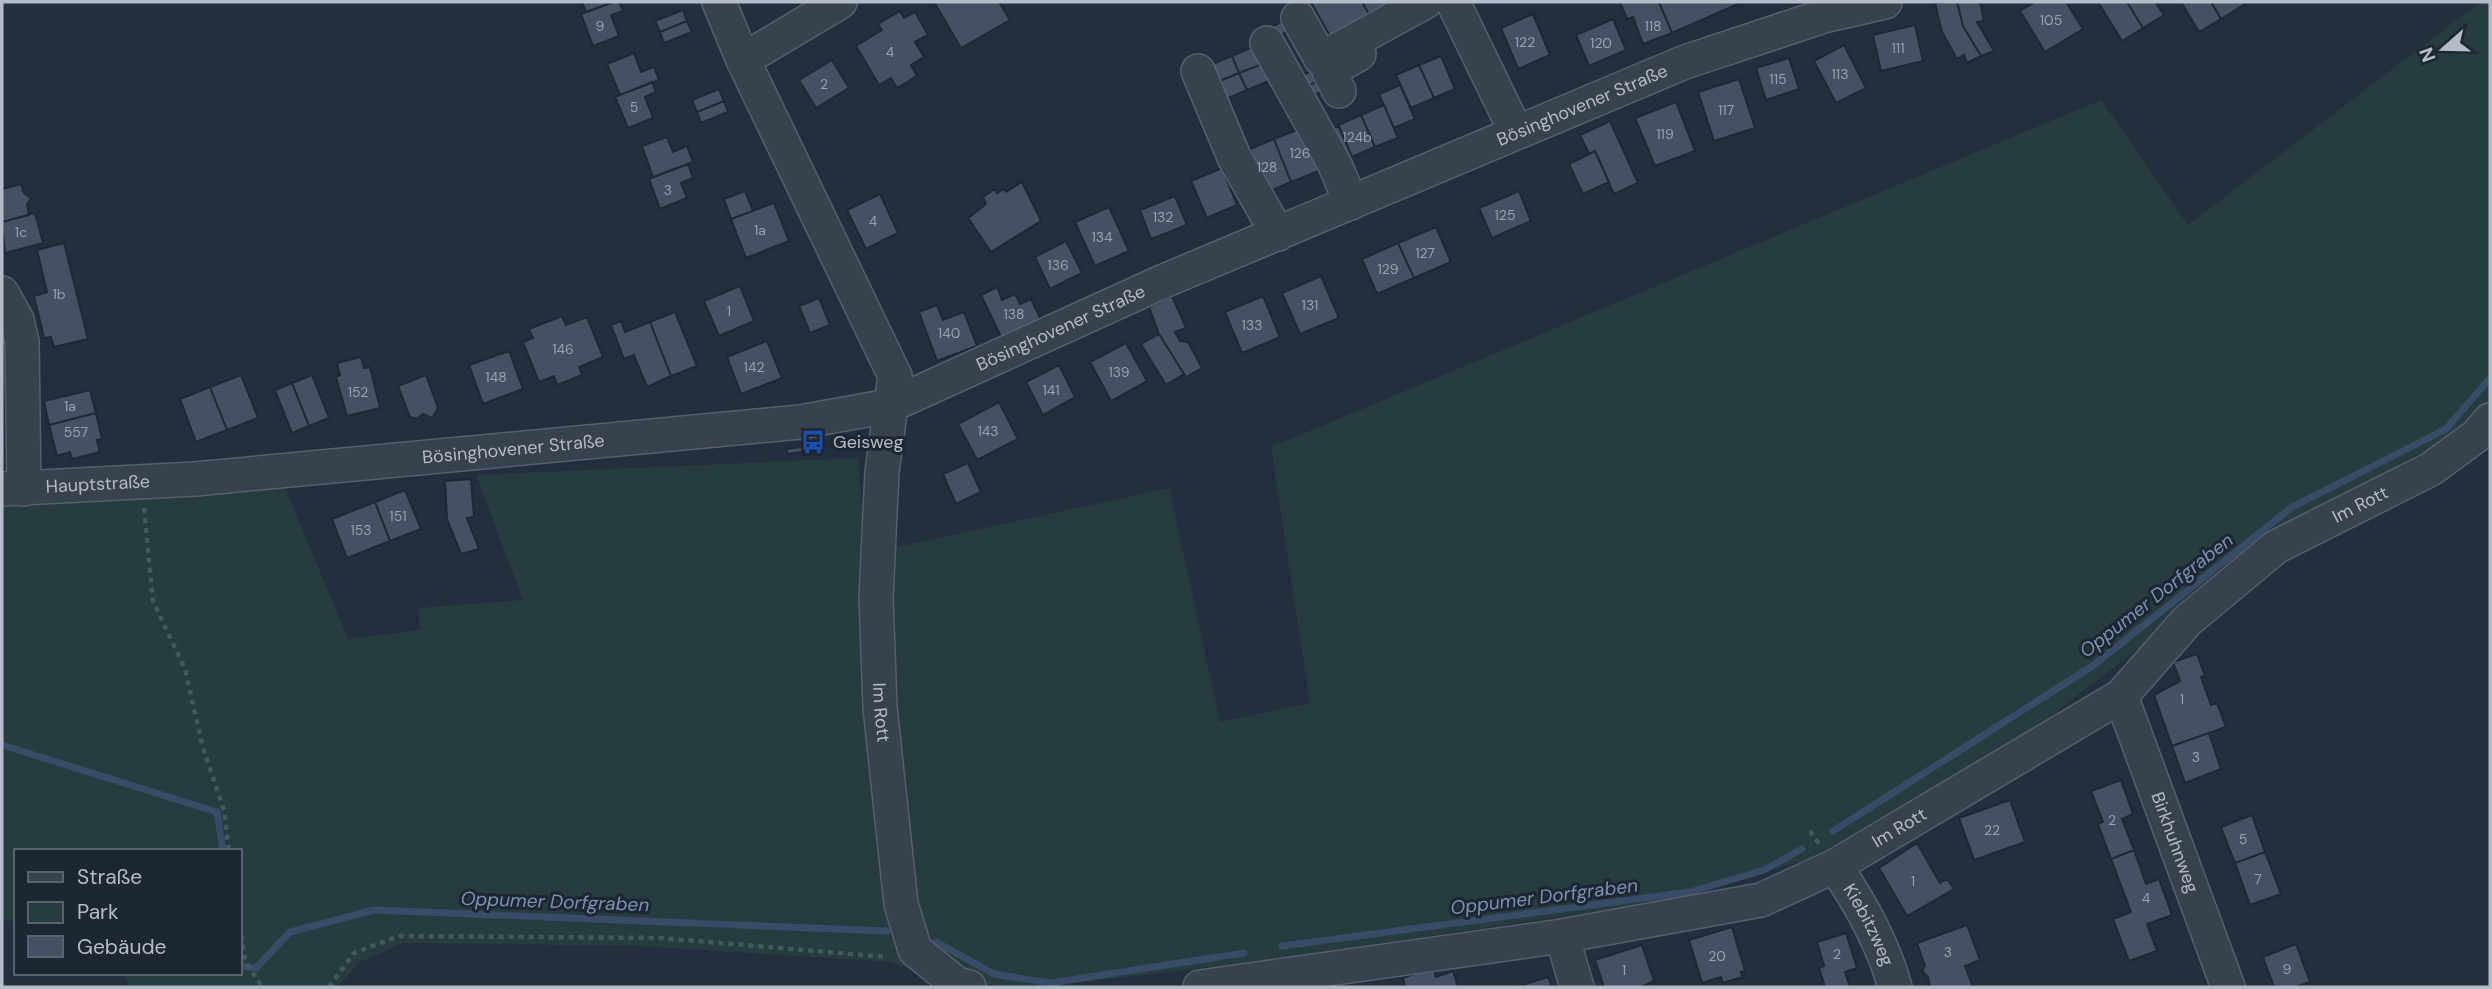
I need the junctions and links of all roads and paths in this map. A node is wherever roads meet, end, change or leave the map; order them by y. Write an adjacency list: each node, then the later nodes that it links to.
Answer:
1 (719, 2): 8 (street)
2 (840, 2): 8 (street)
3 (1425, 2): 6 (street)
4 (1453, 2): 10 (street); 11 (street)
5 (1885, 2): 11 (street, Bösinghovener Straße)
6 (1298, 18)
7 (1267, 43): 12 (street)
8 (743, 60): 15 (street)
9 (1198, 71): 13 (street)
10 (1339, 90)
11 (1516, 132): 12 (street, Bösinghovener Straße)
12 (1351, 203): 13 (street, Bösinghovener Straße)
13 (1278, 234): 15 (street, Bösinghovener Straße)
14 (2, 293): 19 (street)
15 (889, 406): 17 (street, Bösinghovener Straße); 25 (street, Im Rott)
16 (2490, 420): 20 (street, Im Rott)
17 (195, 479): 18 (street, Hauptstraße)
18 (142, 482): 19 (street, Hauptstraße); 21 (path)
19 (13, 489)
20 (2121, 696): 22 (street, Im Rott); 33 (street, Birkhuhnweg)
21 (229, 849)
22 (1835, 866): 23 (street, Im Rott); 32 (street, Kiebitzweg)
23 (1562, 936): 26 (street, Im Rott); 31 (street)
24 (242, 939): 27 (path)
25 (915, 950): 28 (path); 29 (street)
26 (1267, 983): 30 (street, Im Rott)
27 (262, 987)
28 (329, 987)
29 (969, 987)
30 (1200, 987)
31 (1577, 987)
32 (1895, 987)
33 (2228, 987)

